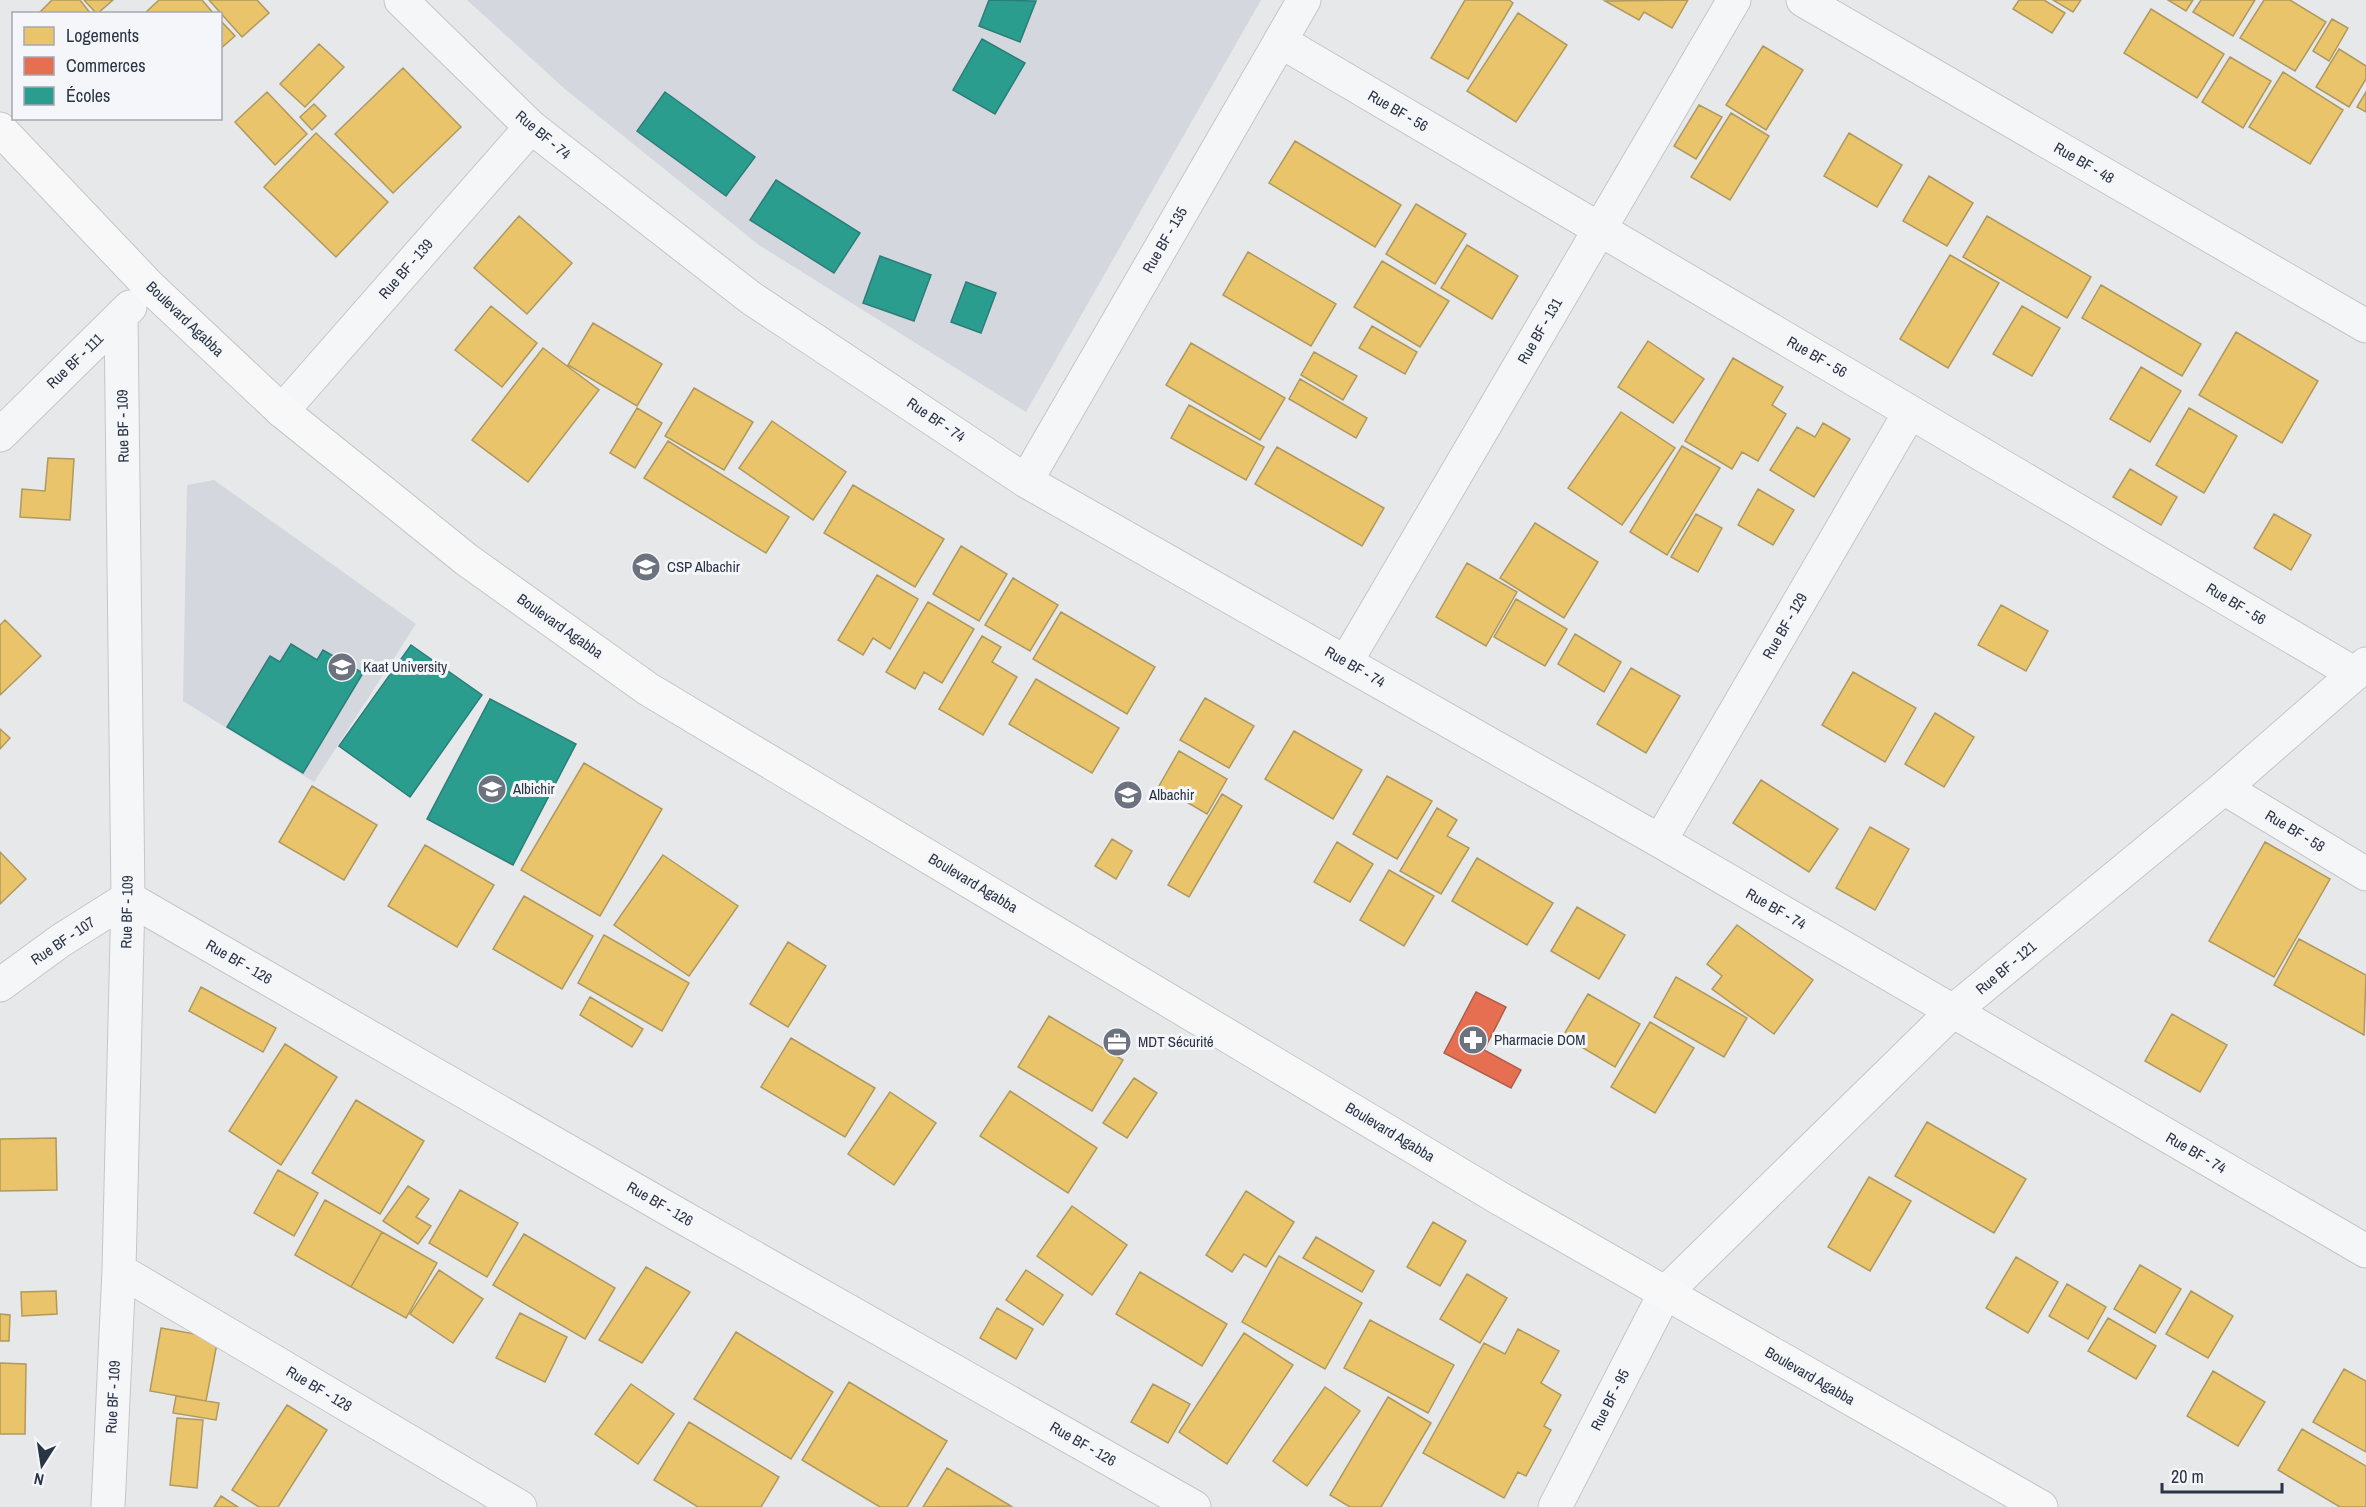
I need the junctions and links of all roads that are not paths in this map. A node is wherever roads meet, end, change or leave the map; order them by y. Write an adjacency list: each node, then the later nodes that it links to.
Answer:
1 (401, 0): 6 (street, Rue BF - 74)
2 (1304, 0): 5 (street, Rue BF - 135)
3 (1734, 0): 8 (street, Rue BF - 131)
4 (1803, 0): 11 (street, Rue BF - 48)
5 (1280, 41): 8 (street, Rue BF - 56); 15 (street, Rue BF - 135)
6 (531, 127): 12 (street, Rue BF - 139); 15 (street, Rue BF - 74)
7 (0, 129): 9 (main road, Boulevard Agabba)
8 (1599, 229): 13 (street, Rue BF - 56); 16 (street, Rue BF - 131)
9 (150, 286): 10 (street, Rue BF - 111); 12 (main road, Boulevard Agabba)
10 (121, 316): 14 (street, Rue BF - 111); 21 (street, Rue BF - 109)
11 (2366, 326)
12 (282, 411): 26 (main road, Boulevard Agabba)
13 (1910, 411): 17 (street, Rue BF - 56); 19 (street, Rue BF - 129)
14 (0, 435)
15 (1026, 480): 16 (street, Rue BF - 74)
16 (1346, 662): 19 (street, Rue BF - 74)
17 (2360, 669): 18 (street, Rue BF - 121)
18 (2224, 788): 20 (street, Rue BF - 58); 23 (street, Rue BF - 121)
19 (1660, 841): 23 (street, Rue BF - 74)
20 (2366, 874)
21 (128, 898): 22 (street, Rue BF - 107); 25 (street, Rue BF - 109); 29 (street, Rue BF - 126)
22 (0, 985)
23 (1952, 1012): 24 (street, Rue BF - 74); 26 (street, Rue BF - 121)
24 (2366, 1251)
25 (119, 1270): 27 (street, Rue BF - 109); 28 (street, Rue BF - 128)
26 (1665, 1293): 30 (street, Rue BF - 95); 31 (main road, Boulevard Agabba)
27 (108, 1507)
28 (520, 1507)
29 (1194, 1507)
30 (1555, 1507)
31 (2041, 1507)

